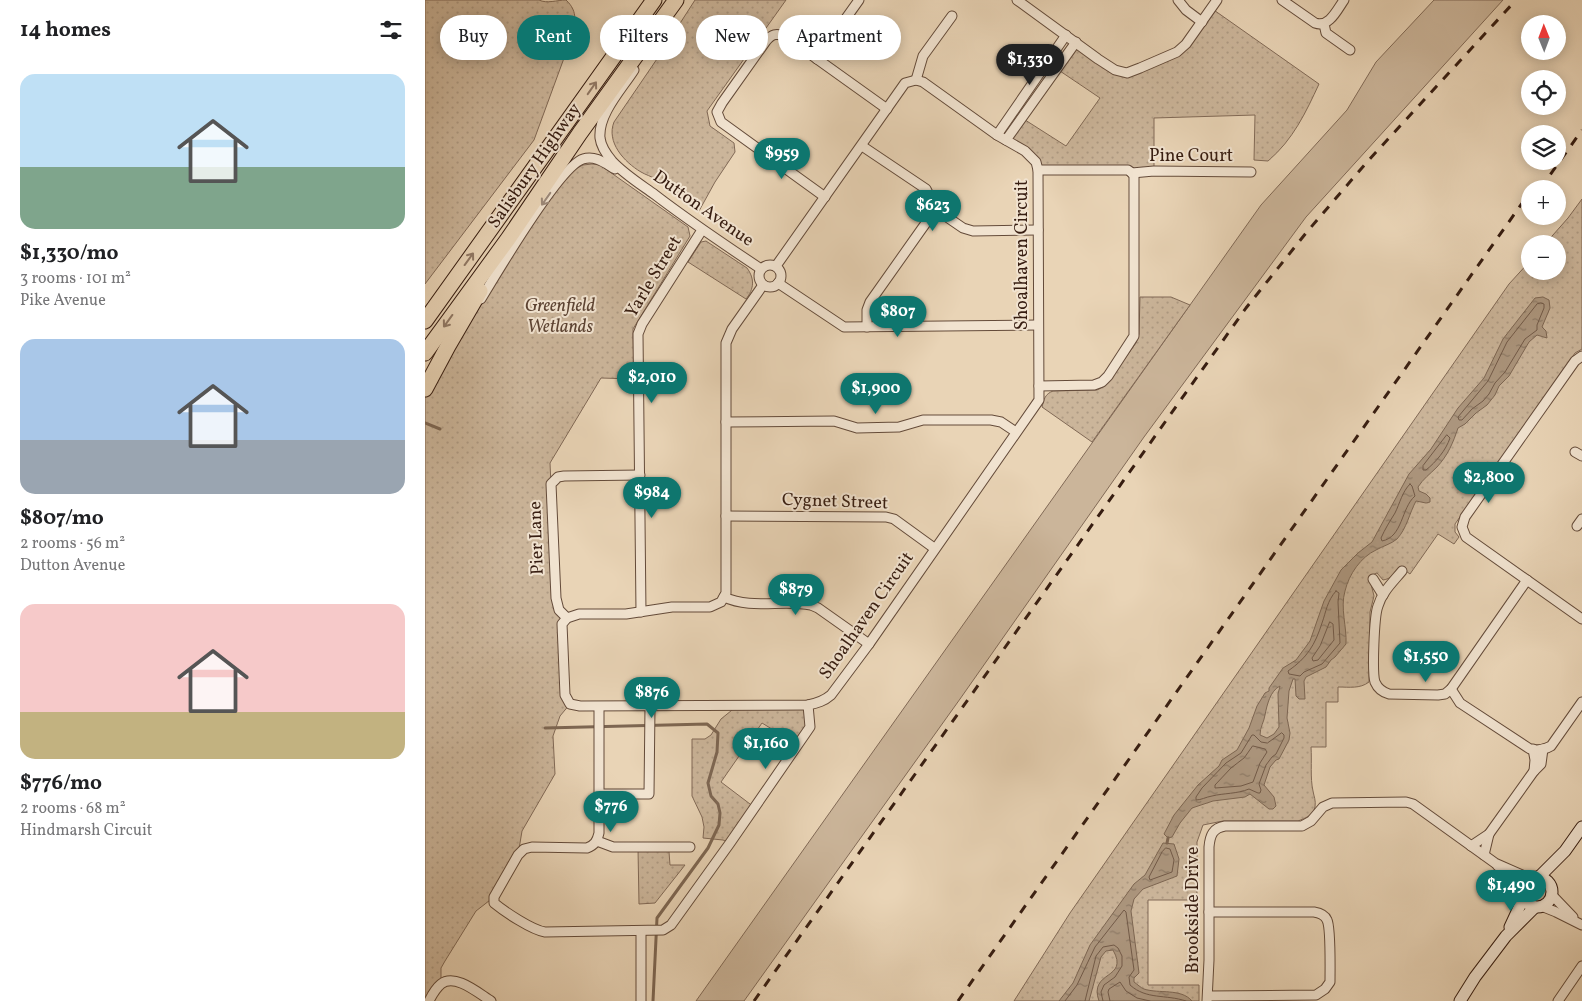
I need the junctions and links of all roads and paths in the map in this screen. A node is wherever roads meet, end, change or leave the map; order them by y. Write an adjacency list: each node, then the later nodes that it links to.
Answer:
1 (676, 0): 9 (highway, Salisbury Highway)
2 (859, 0): 10 (street)
3 (1017, 0): 15 (street)
4 (1178, 0): 12 (street)
5 (1217, 0): 12 (street)
6 (1282, 0): 13 (street)
7 (1344, 0): 13 (street)
8 (650, 6): 39 (highway, Salisbury Highway, one-way to 8)
9 (665, 15)
10 (848, 15)
11 (952, 16): 21 (street)
12 (1203, 22): 16 (street)
13 (1324, 24): 17 (street)
14 (778, 34): 30 (street)
15 (1066, 35): 16 (street); 23 (street)
16 (1076, 42): 24 (street)
17 (1350, 50)
18 (633, 60): 34 (highway, Salisbury Highway)
19 (641, 60): 29 (street, Dutton Avenue)
20 (817, 60): 22 (street)
21 (916, 80): 22 (street); 23 (street, Shoalhaven Circuit)
22 (887, 110): 25 (street)
23 (997, 134): 24 (street, Shoalhaven Circuit)
24 (1006, 140): 26 (street, Shoalhaven Circuit)
25 (862, 146): 30 (street); 31 (street)
26 (1038, 170): 28 (street, Pine Court); 33 (street, Shoalhaven Circuit)
27 (1251, 172): 28 (street, Pine Court)
28 (1132, 173): 45 (street)
29 (628, 174): 32 (street, Dutton Avenue); 44 (street, Dutton Avenue, one-way to 44)
30 (825, 197): 35 (street)
31 (935, 215): 33 (street); 41 (street)
32 (702, 230): 36 (street, Dutton Avenue); 48 (street, Yarle Street)
33 (1038, 230): 40 (street, Shoalhaven Circuit)
34 (508, 239): 42 (highway, Salisbury Highway, one-way to 42); 44 (highway)
35 (776, 266): 36 (street); 37 (street)
36 (761, 269): 38 (street)
37 (778, 283): 38 (street); 41 (street)
38 (763, 285): 46 (street)
39 (427, 317)
40 (1038, 325): 41 (street); 45 (street, Shoalhaven Circuit)
41 (867, 327)
42 (425, 353)
43 (1582, 356): 53 (street)
44 (428, 383)
45 (1039, 386): 47 (street, Shoalhaven Circuit)
46 (726, 422): 47 (street); 49 (street)
47 (1016, 432): 50 (street, Shoalhaven Circuit)
48 (640, 475): 56 (street, Yarle Street); 57 (street, Pier Lane)
49 (726, 516): 50 (street, Cygnet Street); 55 (street)
50 (934, 548): 59 (street, Shoalhaven Circuit)
51 (1402, 571): 54 (street)
52 (1373, 579): 54 (street)
53 (1527, 580): 58 (street); 60 (street)
54 (1383, 595): 60 (street)
55 (724, 597): 56 (street); 59 (street)
56 (641, 612): 57 (street)
57 (567, 618): 63 (street, Shoalhaven Circuit)
58 (1582, 619)
59 (869, 644): 62 (street, Shoalhaven Circuit)
60 (1451, 690): 65 (street)
61 (1582, 702): 66 (street)
62 (809, 705): 64 (street, Shoalhaven Circuit); 83 (street)
63 (599, 706): 64 (street, Shoalhaven Circuit); 68 (street)
64 (650, 707): 68 (street)
65 (1533, 749): 66 (street); 67 (street)
66 (1543, 749): 67 (street)
67 (1534, 771): 70 (street)
68 (600, 794): 71 (street)
69 (1582, 828): 74 (street)
70 (1489, 834): 72 (street); 75 (street)
71 (597, 841): 73 (street); 83 (street)
72 (1471, 846): 75 (street, Brookside Drive); 81 (street, Brookside Drive)
73 (690, 847)
74 (1565, 851): 77 (street); 78 (street)
75 (1484, 855): 76 (street, Brookside Drive)
76 (1495, 863): 77 (street, Brookside Drive); 79 (street, Brookside Drive)
77 (1534, 877): 78 (street); 79 (street)
78 (1551, 889): 80 (street); 82 (street)
79 (1522, 894): 80 (street); 84 (street)
80 (1538, 907): 82 (street); 84 (street)
81 (1209, 912): 86 (street, Brookside Drive); 86 (street)
82 (1579, 923)
83 (645, 931): 89 (street)
84 (1506, 936): 90 (street)
85 (1582, 966): 91 (street)
86 (1208, 999)
87 (429, 1001): 88 (street)
88 (491, 1001)
89 (641, 1001)
90 (1460, 1001)
91 (1558, 1001)

